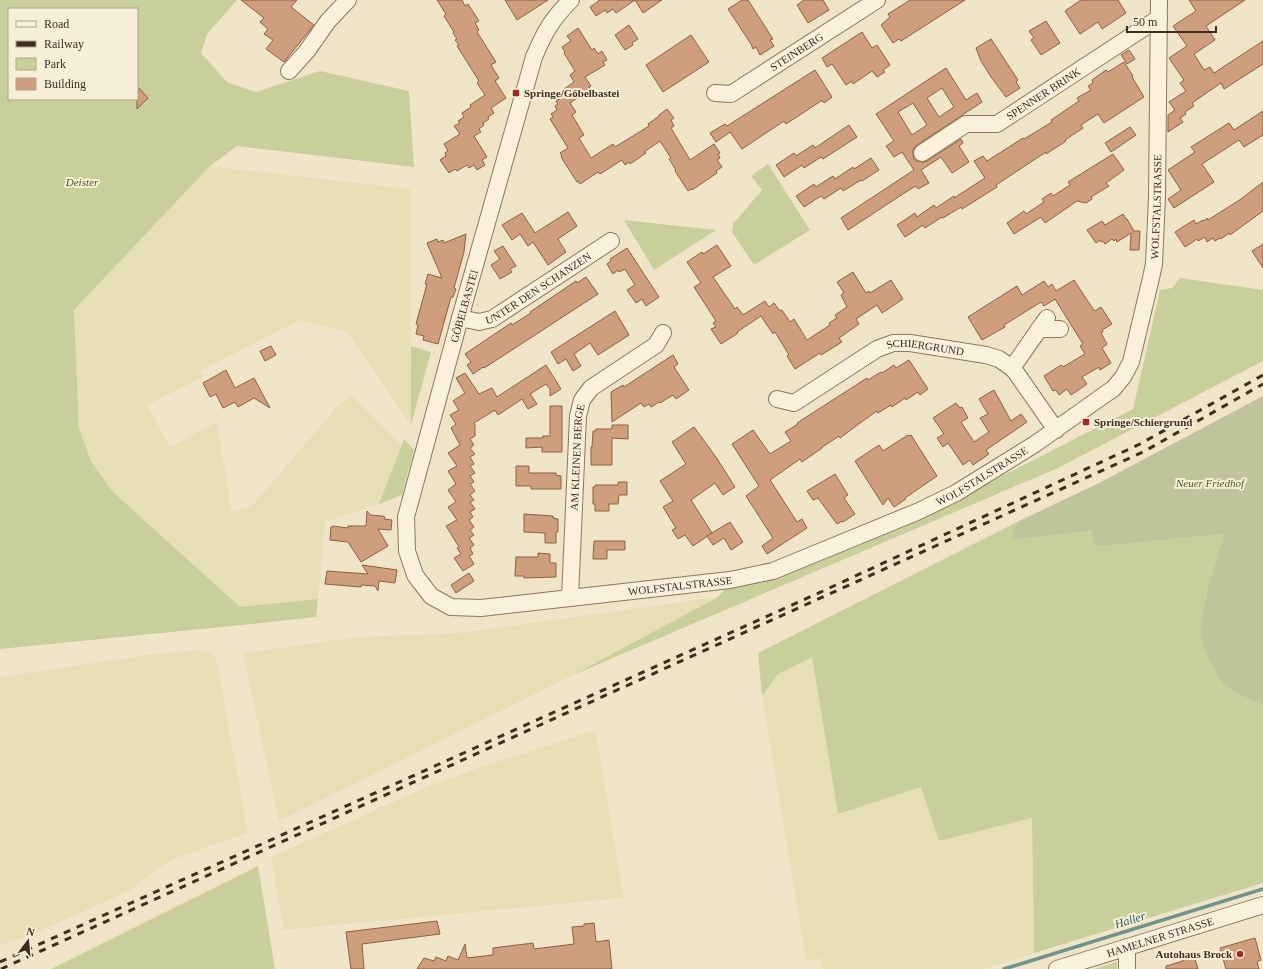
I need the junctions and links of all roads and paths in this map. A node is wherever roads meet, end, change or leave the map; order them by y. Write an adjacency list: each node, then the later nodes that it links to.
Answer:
1 (348, 0): 6 (street)
2 (571, 0): 10 (street, GÖBELBASTEI)
3 (877, 0): 7 (street, STEINBERG)
4 (1159, 0): 5 (street, WOLFSTALSTRASSE)
5 (1159, 18): 8 (street, SPENNER BRINK); 15 (street, WOLFSTALSTRASSE)
6 (289, 71)
7 (714, 93)
8 (922, 153)
9 (611, 242): 10 (street, UNTER DEN SCHANZEN)
10 (460, 318): 17 (street, GÖBELBASTEI)
11 (1060, 329): 13 (street)
12 (663, 333): 16 (street, AM KLEINEN BERGE)
13 (1012, 368): 14 (street, SCHIERGRUND); 15 (street, SCHIERGRUND)
14 (777, 399)
15 (1056, 430): 16 (street, WOLFSTALSTRASSE)
16 (570, 598): 17 (street, WOLFSTALSTRASSE)
17 (451, 607)
18 (1263, 905): 19 (street, HAMELNER STRASSE)
19 (1127, 948): 20 (street, HAMELNER STRASSE); 21 (street)
20 (1057, 969)
21 (1127, 969)

